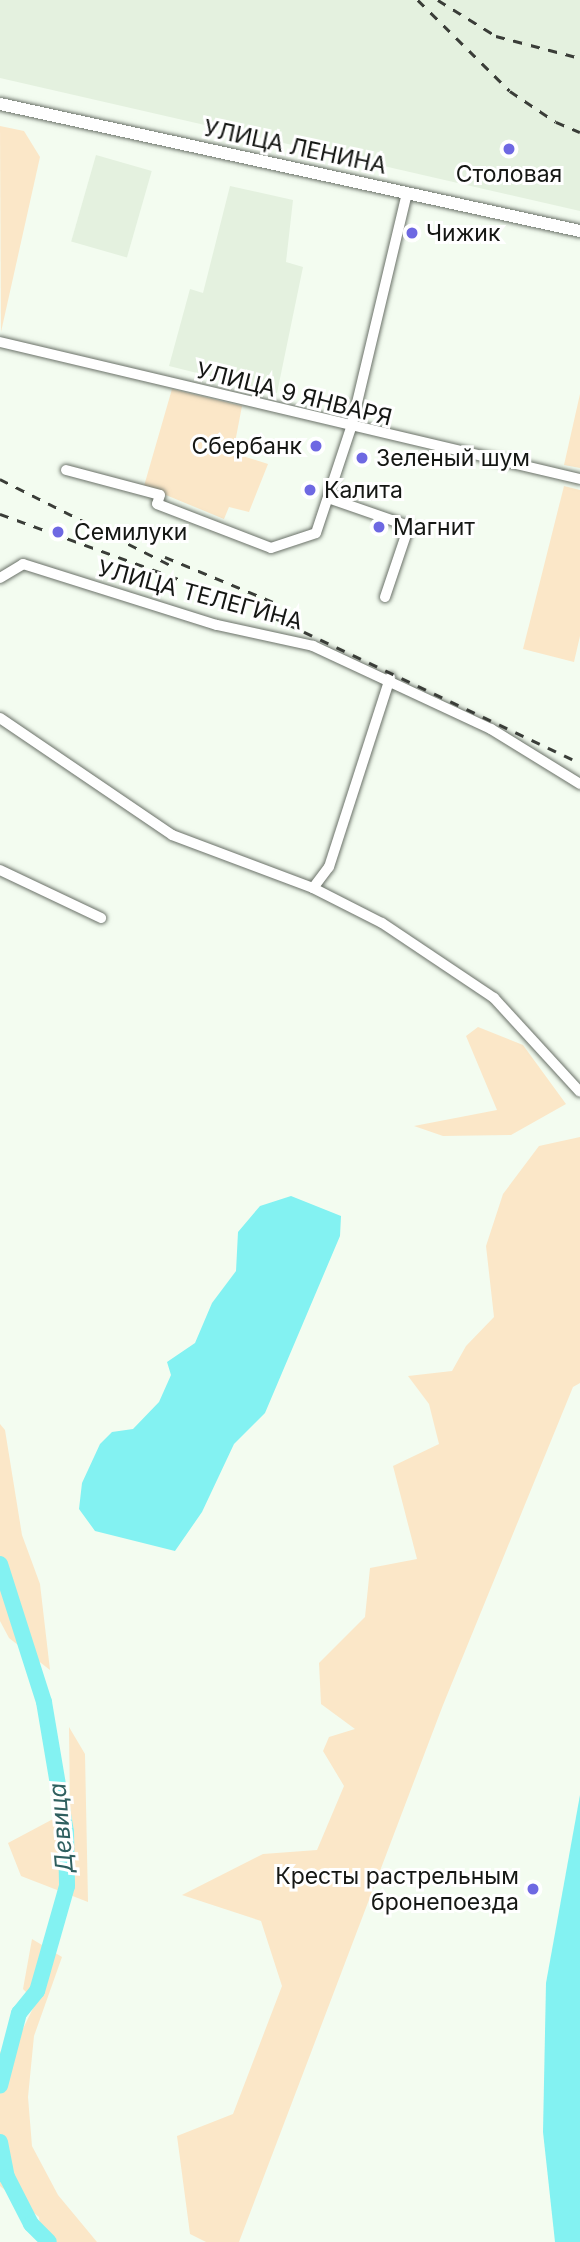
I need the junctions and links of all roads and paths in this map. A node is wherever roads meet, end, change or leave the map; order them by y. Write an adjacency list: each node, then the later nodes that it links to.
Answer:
1 (0, 104): 2 (street, УЛИЦА ЛЕНИНА)
2 (407, 193): 3 (street, УЛИЦА ЛЕНИНА); 5 (street)
3 (580, 231)
4 (0, 342): 5 (street, УЛИЦА 9 ЯНВАРЯ)
5 (351, 428): 7 (street, УЛИЦА 9 ЯНВАРЯ); 8 (street)
6 (66, 470): 8 (street)
7 (580, 479)
8 (331, 499): 10 (street)
9 (0, 578): 11 (street, УЛИЦА ТЕЛЕГИНА)
10 (386, 597)
11 (390, 678): 13 (street, УЛИЦА ТЕЛЕГИНА); 15 (street)
12 (0, 718): 15 (street)
13 (580, 784)
14 (0, 870): 16 (street)
15 (313, 888): 17 (street)
16 (101, 918)
17 (580, 1092)

